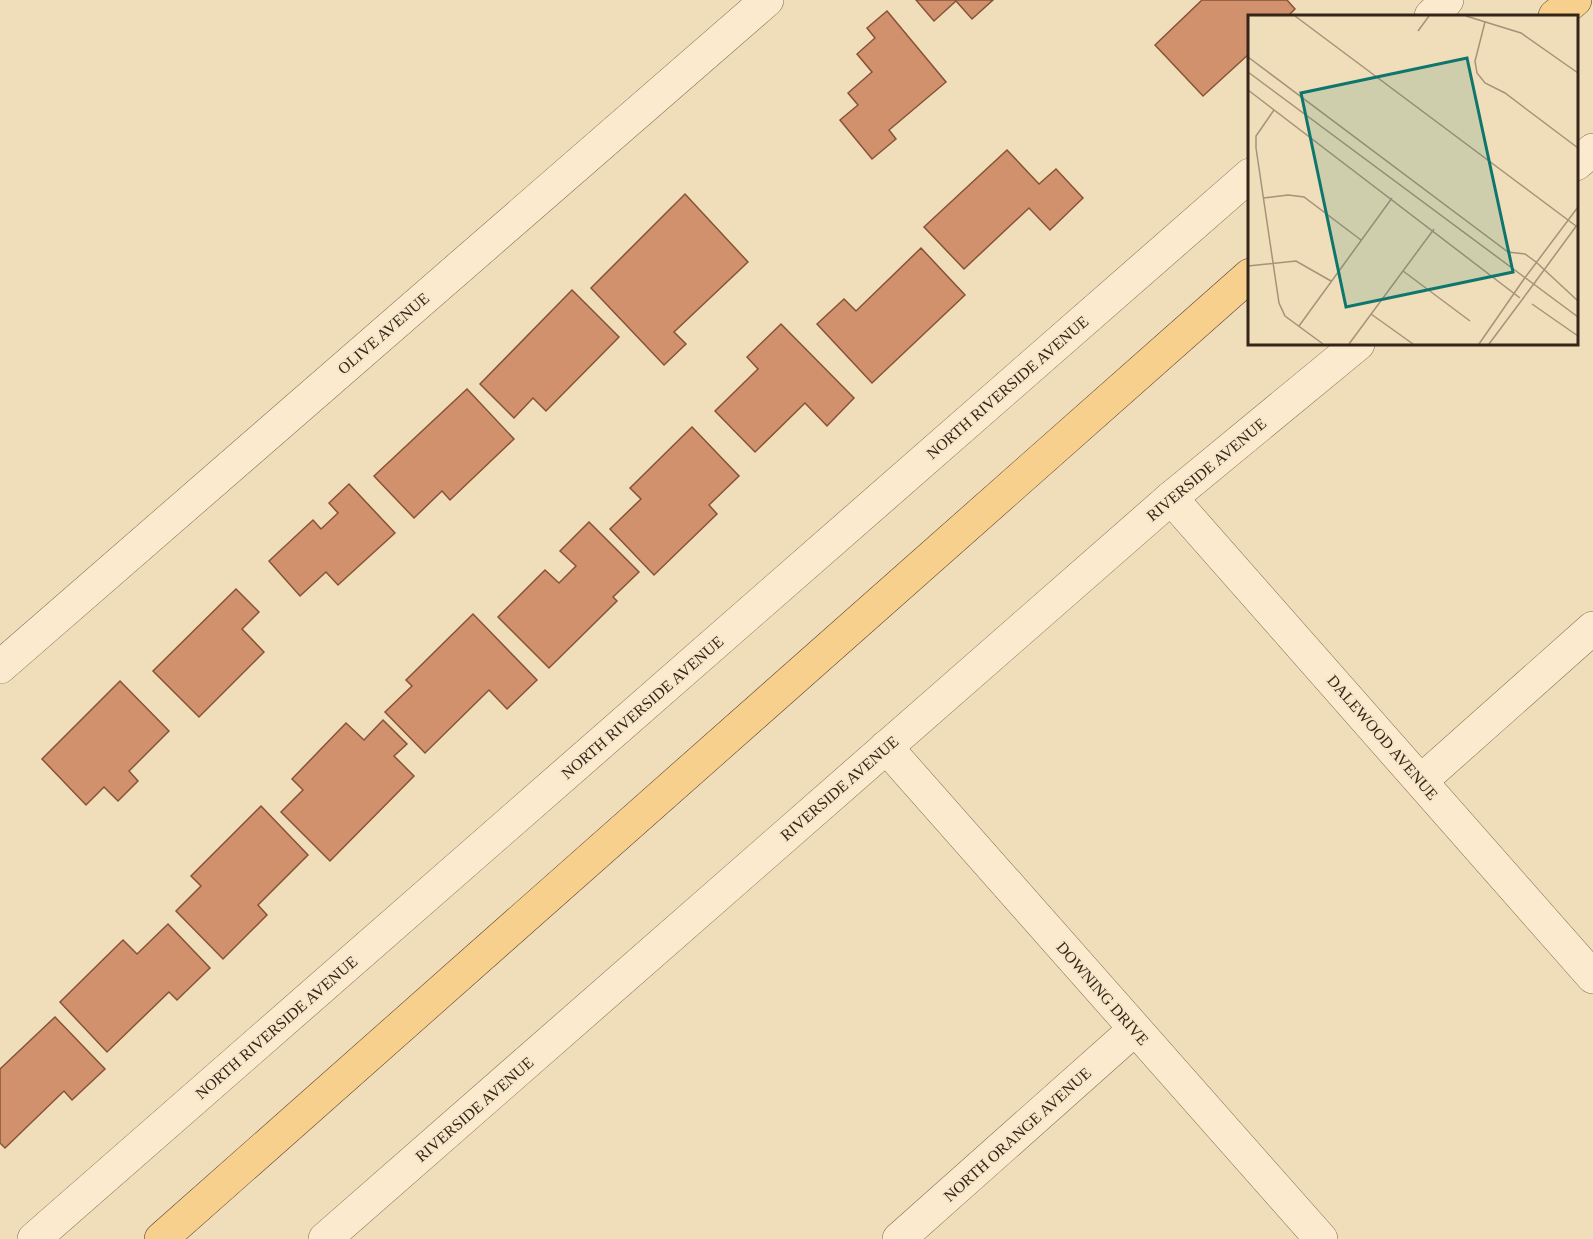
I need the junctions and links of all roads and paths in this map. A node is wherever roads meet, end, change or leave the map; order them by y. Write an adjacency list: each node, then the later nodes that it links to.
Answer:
1 (767, 0): 13 (street, OLIVE AVENUE)
2 (1447, 0): 4 (street)
3 (1575, 0): 5 (main road)
4 (1432, 15)
5 (1556, 15)
6 (1593, 150): 7 (street)
7 (1578, 162)
8 (1248, 177): 18 (street, NORTH RIVERSIDE AVENUE)
9 (1248, 277): 19 (main road)
10 (1357, 345): 11 (street, RIVERSIDE AVENUE)
11 (1171, 498): 14 (street, RIVERSIDE AVENUE); 15 (street, DALEWOOD AVENUE)
12 (1593, 628): 15 (street)
13 (0, 667)
14 (886, 747): 17 (street, DOWNING DRIVE); 20 (street, RIVERSIDE AVENUE)
15 (1422, 781): 16 (street, DALEWOOD AVENUE)
16 (1593, 978)
17 (1135, 1029): 21 (street, NORTH ORANGE AVENUE); 22 (street, DOWNING DRIVE)
18 (34, 1239)
19 (161, 1239)
20 (325, 1239)
21 (899, 1239)
22 (1321, 1239)

